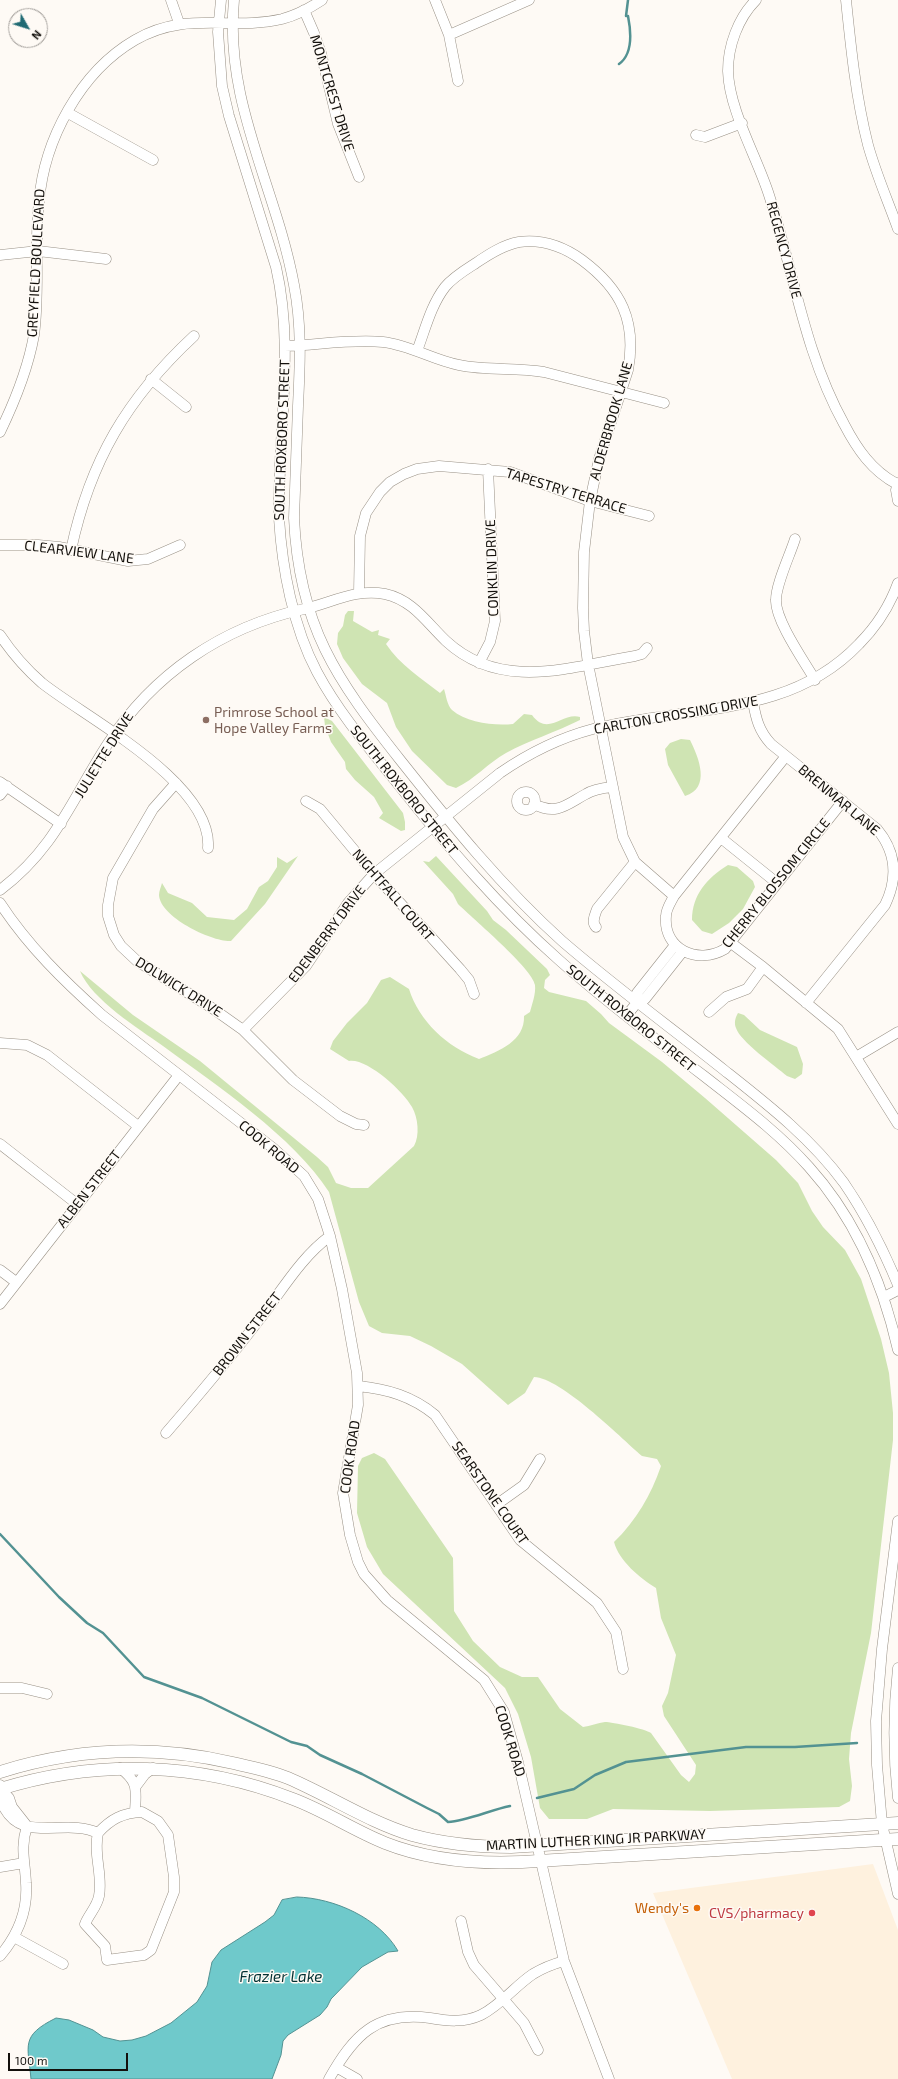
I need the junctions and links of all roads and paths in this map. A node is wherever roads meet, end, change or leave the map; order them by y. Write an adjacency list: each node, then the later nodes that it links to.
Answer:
1 (171, 0): 12 (street)
2 (221, 0): 10 (street, SOUTH ROXBORO STREET)
3 (234, 0): 11 (street, SOUTH ROXBORO STREET)
4 (322, 0): 9 (street)
5 (435, 0): 13 (street)
6 (529, 0): 13 (street)
7 (756, 0): 16 (street, REGENCY DRIVE)
8 (846, 0): 20 (street)
9 (304, 10): 11 (street); 19 (street, MONTCREST DRIVE)
10 (219, 22): 11 (street); 12 (street, GREYFIELD BOULEVARD); 25 (street, SOUTH ROXBORO STREET)
11 (232, 22): 26 (street, SOUTH ROXBORO STREET)
12 (179, 23): 15 (street, GREYFIELD BOULEVARD)
13 (449, 35): 14 (street)
14 (458, 81)
15 (68, 113): 18 (street); 21 (street, GREYFIELD BOULEVARD)
16 (742, 123): 17 (street); 34 (street, REGENCY DRIVE)
17 (696, 136)
18 (153, 160)
19 (359, 176)
20 (898, 229)
21 (38, 251): 22 (street); 23 (street); 32 (street, GREYFIELD BOULEVARD)
22 (0, 255)
23 (106, 258)
24 (194, 336): 28 (street)
25 (285, 346): 26 (street); 45 (street, SOUTH ROXBORO STREET)
26 (300, 346): 27 (street); 44 (street, SOUTH ROXBORO STREET)
27 (417, 351): 29 (street); 29 (street, ALDERBROOK LANE)
28 (151, 379): 31 (street); 41 (street)
29 (621, 392): 30 (street); 35 (street, ALDERBROOK LANE)
30 (664, 403)
31 (186, 407)
32 (0, 432)
33 (488, 470): 35 (street, TAPESTRY TERRACE); 43 (street, TAPESTRY TERRACE); 48 (street, CONKLIN DRIVE)
34 (898, 484): 36 (street)
35 (590, 501): 37 (street, TAPESTRY TERRACE); 49 (street, ALDERBROOK LANE)
36 (898, 501)
37 (649, 516)
38 (795, 539): 50 (street)
39 (0, 545): 41 (street, CLEARVIEW LANE)
40 (180, 545): 41 (street, CLEARVIEW LANE)
41 (70, 550)
42 (898, 583): 50 (street, CARLTON CROSSING DRIVE)
43 (359, 593): 44 (street, JULIETTE DRIVE); 48 (street, JULIETTE DRIVE)
44 (308, 608): 45 (street, JULIETTE DRIVE); 62 (street, SOUTH ROXBORO STREET)
45 (293, 612): 53 (street, JULIETTE DRIVE); 64 (street, SOUTH ROXBORO STREET)
46 (0, 635): 53 (street)
47 (647, 648): 49 (street, JULIETTE DRIVE)
48 (479, 664): 49 (street, JULIETTE DRIVE)
49 (588, 664): 52 (street, ALDERBROOK LANE)
50 (815, 680): 51 (street, CARLTON CROSSING DRIVE)
51 (753, 702): 52 (street, CARLTON CROSSING DRIVE); 54 (street, BRENMAR LANE)
52 (601, 727): 57 (street, ALDERBROOK LANE); 62 (street, CARLTON CROSSING DRIVE)
53 (116, 733): 55 (street); 63 (street, JULIETTE DRIVE)
54 (786, 756): 60 (street, BRENMAR LANE); 65 (street)
55 (176, 783): 66 (street); 82 (street, DOLWICK DRIVE)
56 (3, 784): 58 (street); 63 (street)
57 (613, 787): 61 (street); 67 (street, ALDERBROOK LANE)
58 (0, 795)
59 (306, 801): 68 (street, NIGHTFALL COURT)
60 (843, 801): 69 (street, CHERRY BLOSSOM CIRCLE); 79 (street, BRENMAR LANE)
61 (534, 804)
62 (446, 816): 64 (street, CARLTON CROSSING DRIVE); 78 (street, SOUTH ROXBORO STREET)
63 (61, 824): 70 (street, JULIETTE DRIVE)
64 (432, 827): 68 (street, EDENBERRY DRIVE); 81 (street, SOUTH ROXBORO STREET)
65 (721, 838): 69 (street); 71 (street)
66 (208, 848)
67 (635, 862): 71 (street); 73 (street)
68 (374, 874): 77 (street, NIGHTFALL COURT); 82 (street, EDENBERRY DRIVE)
69 (777, 883): 74 (street, CHERRY BLOSSOM CIRCLE)
70 (0, 890)
71 (674, 896): 75 (street)
72 (0, 903): 86 (street, COOK ROAD)
73 (596, 927)
74 (731, 943): 75 (street, CHERRY BLOSSOM CIRCLE); 76 (street)
75 (679, 948): 78 (street)
76 (763, 967): 79 (street); 80 (street)
77 (474, 994)
78 (638, 1001): 81 (street); 95 (street, SOUTH ROXBORO STREET)
79 (806, 1003): 85 (street)
80 (709, 1012)
81 (626, 1015): 97 (street, SOUTH ROXBORO STREET)
82 (243, 1030): 88 (street, DOLWICK DRIVE)
83 (898, 1032): 85 (street)
84 (0, 1043): 89 (street)
85 (856, 1058): 87 (street)
86 (179, 1075): 89 (street, ALBEN STREET); 92 (street, COOK ROAD)
87 (898, 1124)
88 (364, 1125)
89 (138, 1126): 91 (street, ALBEN STREET)
90 (0, 1144): 91 (street)
91 (77, 1204): 94 (street, ALBEN STREET)
92 (330, 1236): 100 (street, COOK ROAD); 101 (street, BROWN STREET)
93 (0, 1270): 94 (street)
94 (16, 1282): 98 (street, ALBEN STREET)
95 (898, 1285)
96 (898, 1290): 97 (street)
97 (884, 1297): 99 (street, SOUTH ROXBORO STREET)
98 (0, 1304)
99 (898, 1350)
100 (358, 1386): 103 (street, SEARSTONE COURT); 122 (street, COOK ROAD)
101 (166, 1433)
102 (540, 1459): 103 (street)
103 (496, 1505): 106 (street, SEARSTONE COURT)
104 (898, 1521): 117 (street)
105 (898, 1668): 114 (street)
106 (623, 1670)
107 (0, 1688): 108 (street)
108 (47, 1694)
109 (120, 1768): 110 (main road, MARTIN LUTHER KING JR PARKWAY); 112 (street); 113 (main road, MARTIN LUTHER KING JR PARKWAY)
110 (153, 1768): 112 (street); 123 (main road, MARTIN LUTHER KING JR PARKWAY)
111 (0, 1772): 122 (main road, MARTIN LUTHER KING JR PARKWAY)
112 (136, 1786): 115 (street)
113 (0, 1788): 118 (street)
114 (898, 1798)
115 (135, 1812): 119 (street); 119 (street)
116 (898, 1823): 117 (main road, MARTIN LUTHER KING JR PARKWAY)
117 (882, 1824): 121 (street); 122 (main road, MARTIN LUTHER KING JR PARKWAY)
118 (27, 1826): 119 (street); 124 (street)
119 (98, 1833)
120 (898, 1839): 121 (main road, MARTIN LUTHER KING JR PARKWAY)
121 (885, 1840): 123 (main road, MARTIN LUTHER KING JR PARKWAY); 126 (street)
122 (536, 1845): 123 (street, COOK ROAD)
123 (539, 1861): 130 (street, COOK ROAD)
124 (24, 1863): 125 (street); 128 (street)
125 (0, 1868)
126 (898, 1894)
127 (461, 1921): 132 (street)
128 (14, 1937): 129 (street); 131 (street)
129 (0, 1956)
130 (564, 1961): 132 (street); 137 (street, COOK ROAD)
131 (63, 1964)
132 (503, 1999): 133 (street); 134 (street)
133 (538, 2050)
134 (336, 2067): 135 (street); 136 (street)
135 (329, 2079)
136 (357, 2079)
137 (609, 2079)

